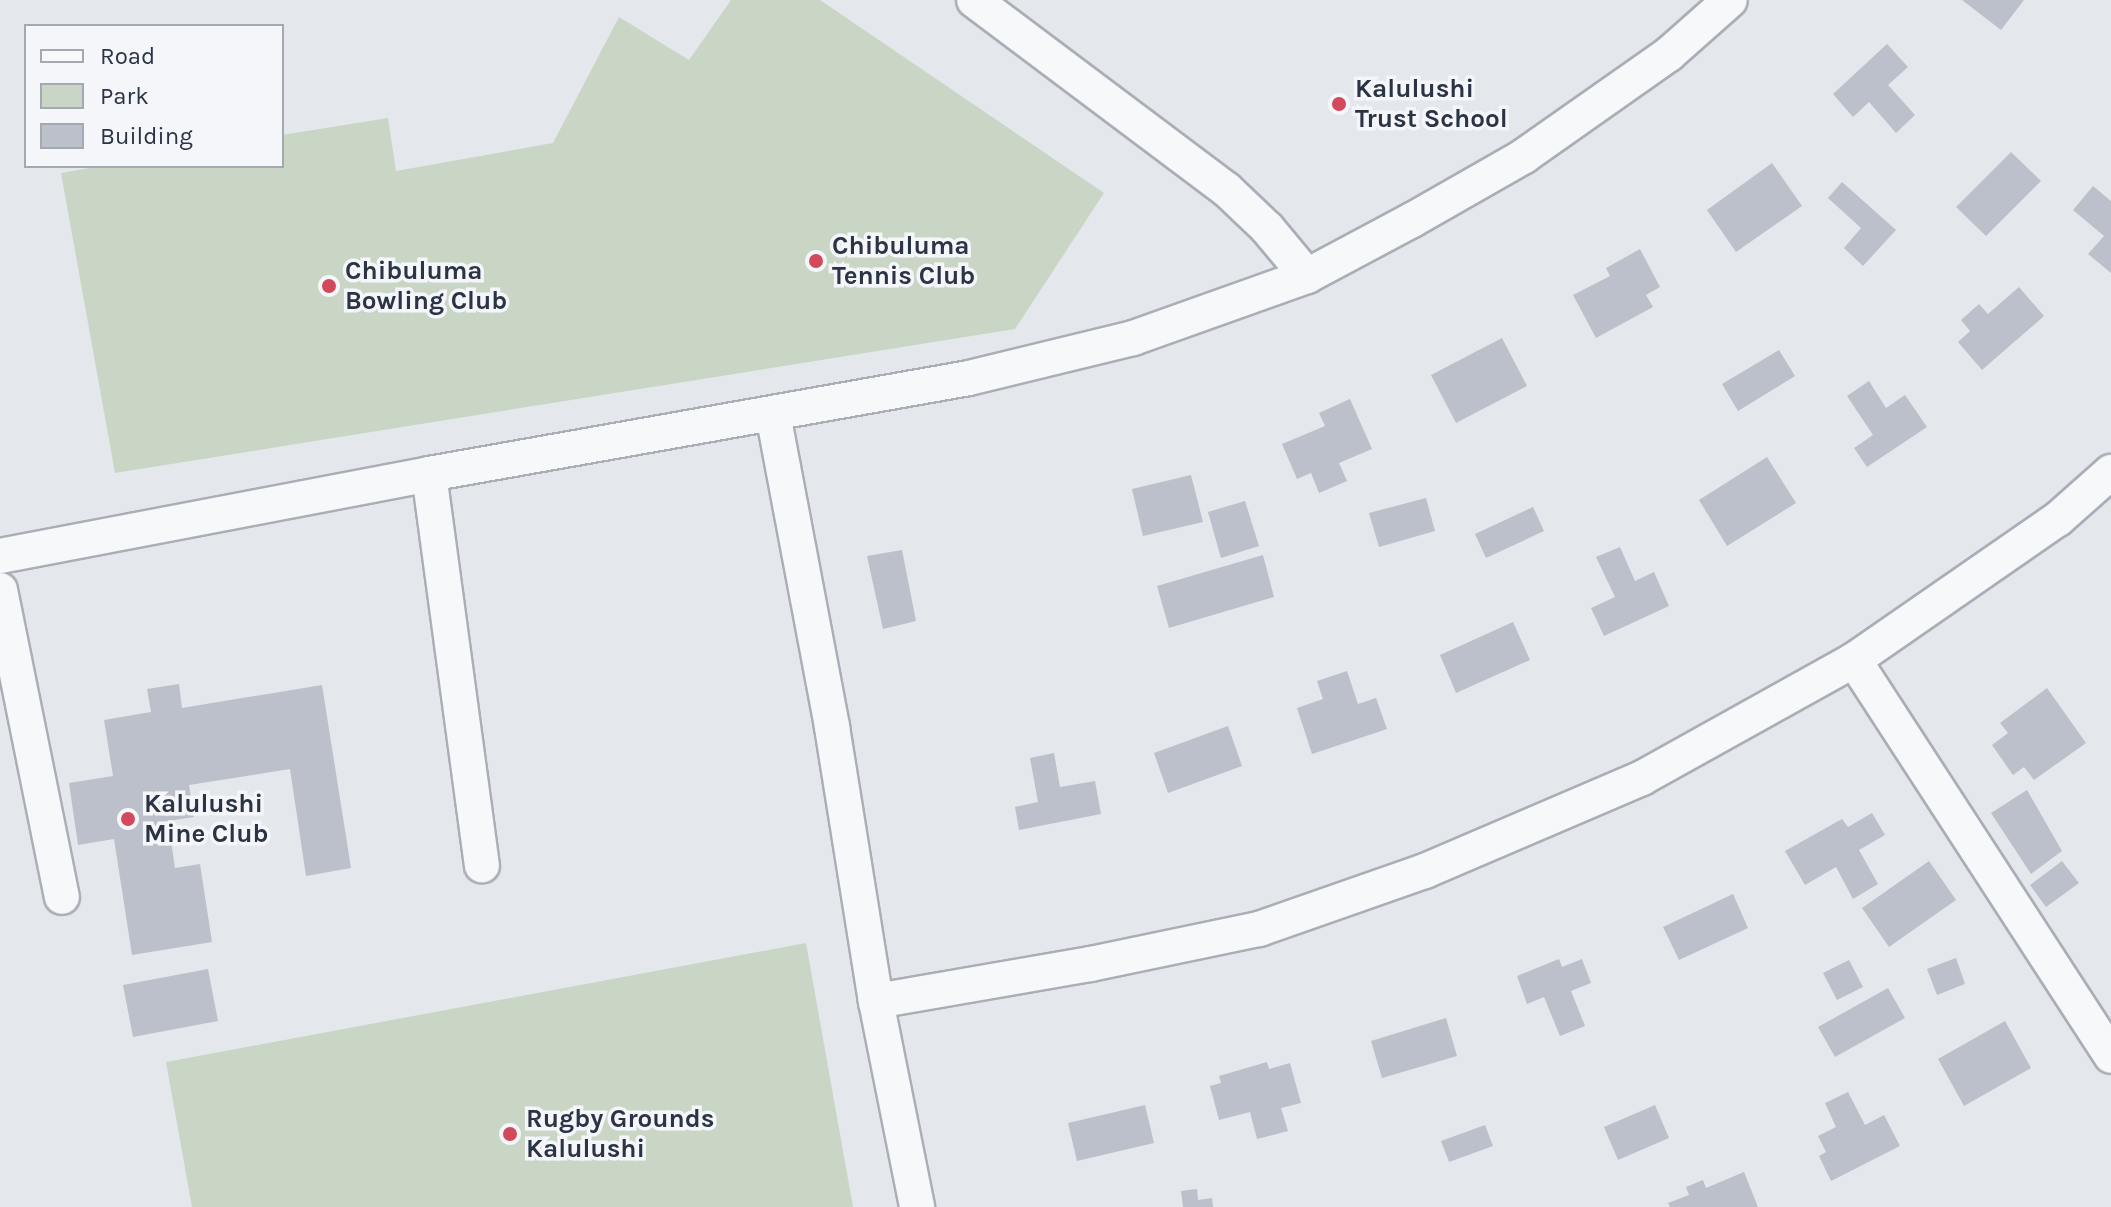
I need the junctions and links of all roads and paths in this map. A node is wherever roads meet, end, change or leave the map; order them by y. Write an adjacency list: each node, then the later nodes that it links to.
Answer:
1 (974, 0): 3 (street)
2 (1730, 0): 3 (street)
3 (1307, 276): 4 (street)
4 (773, 414): 6 (street); 12 (street)
5 (2111, 472): 9 (street)
6 (429, 474): 7 (street); 10 (street)
7 (0, 556)
8 (0, 590): 11 (street)
9 (1854, 660): 12 (street); 13 (street)
10 (482, 865)
11 (62, 897)
12 (876, 1001): 14 (street)
13 (2111, 1056)
14 (917, 1207)

